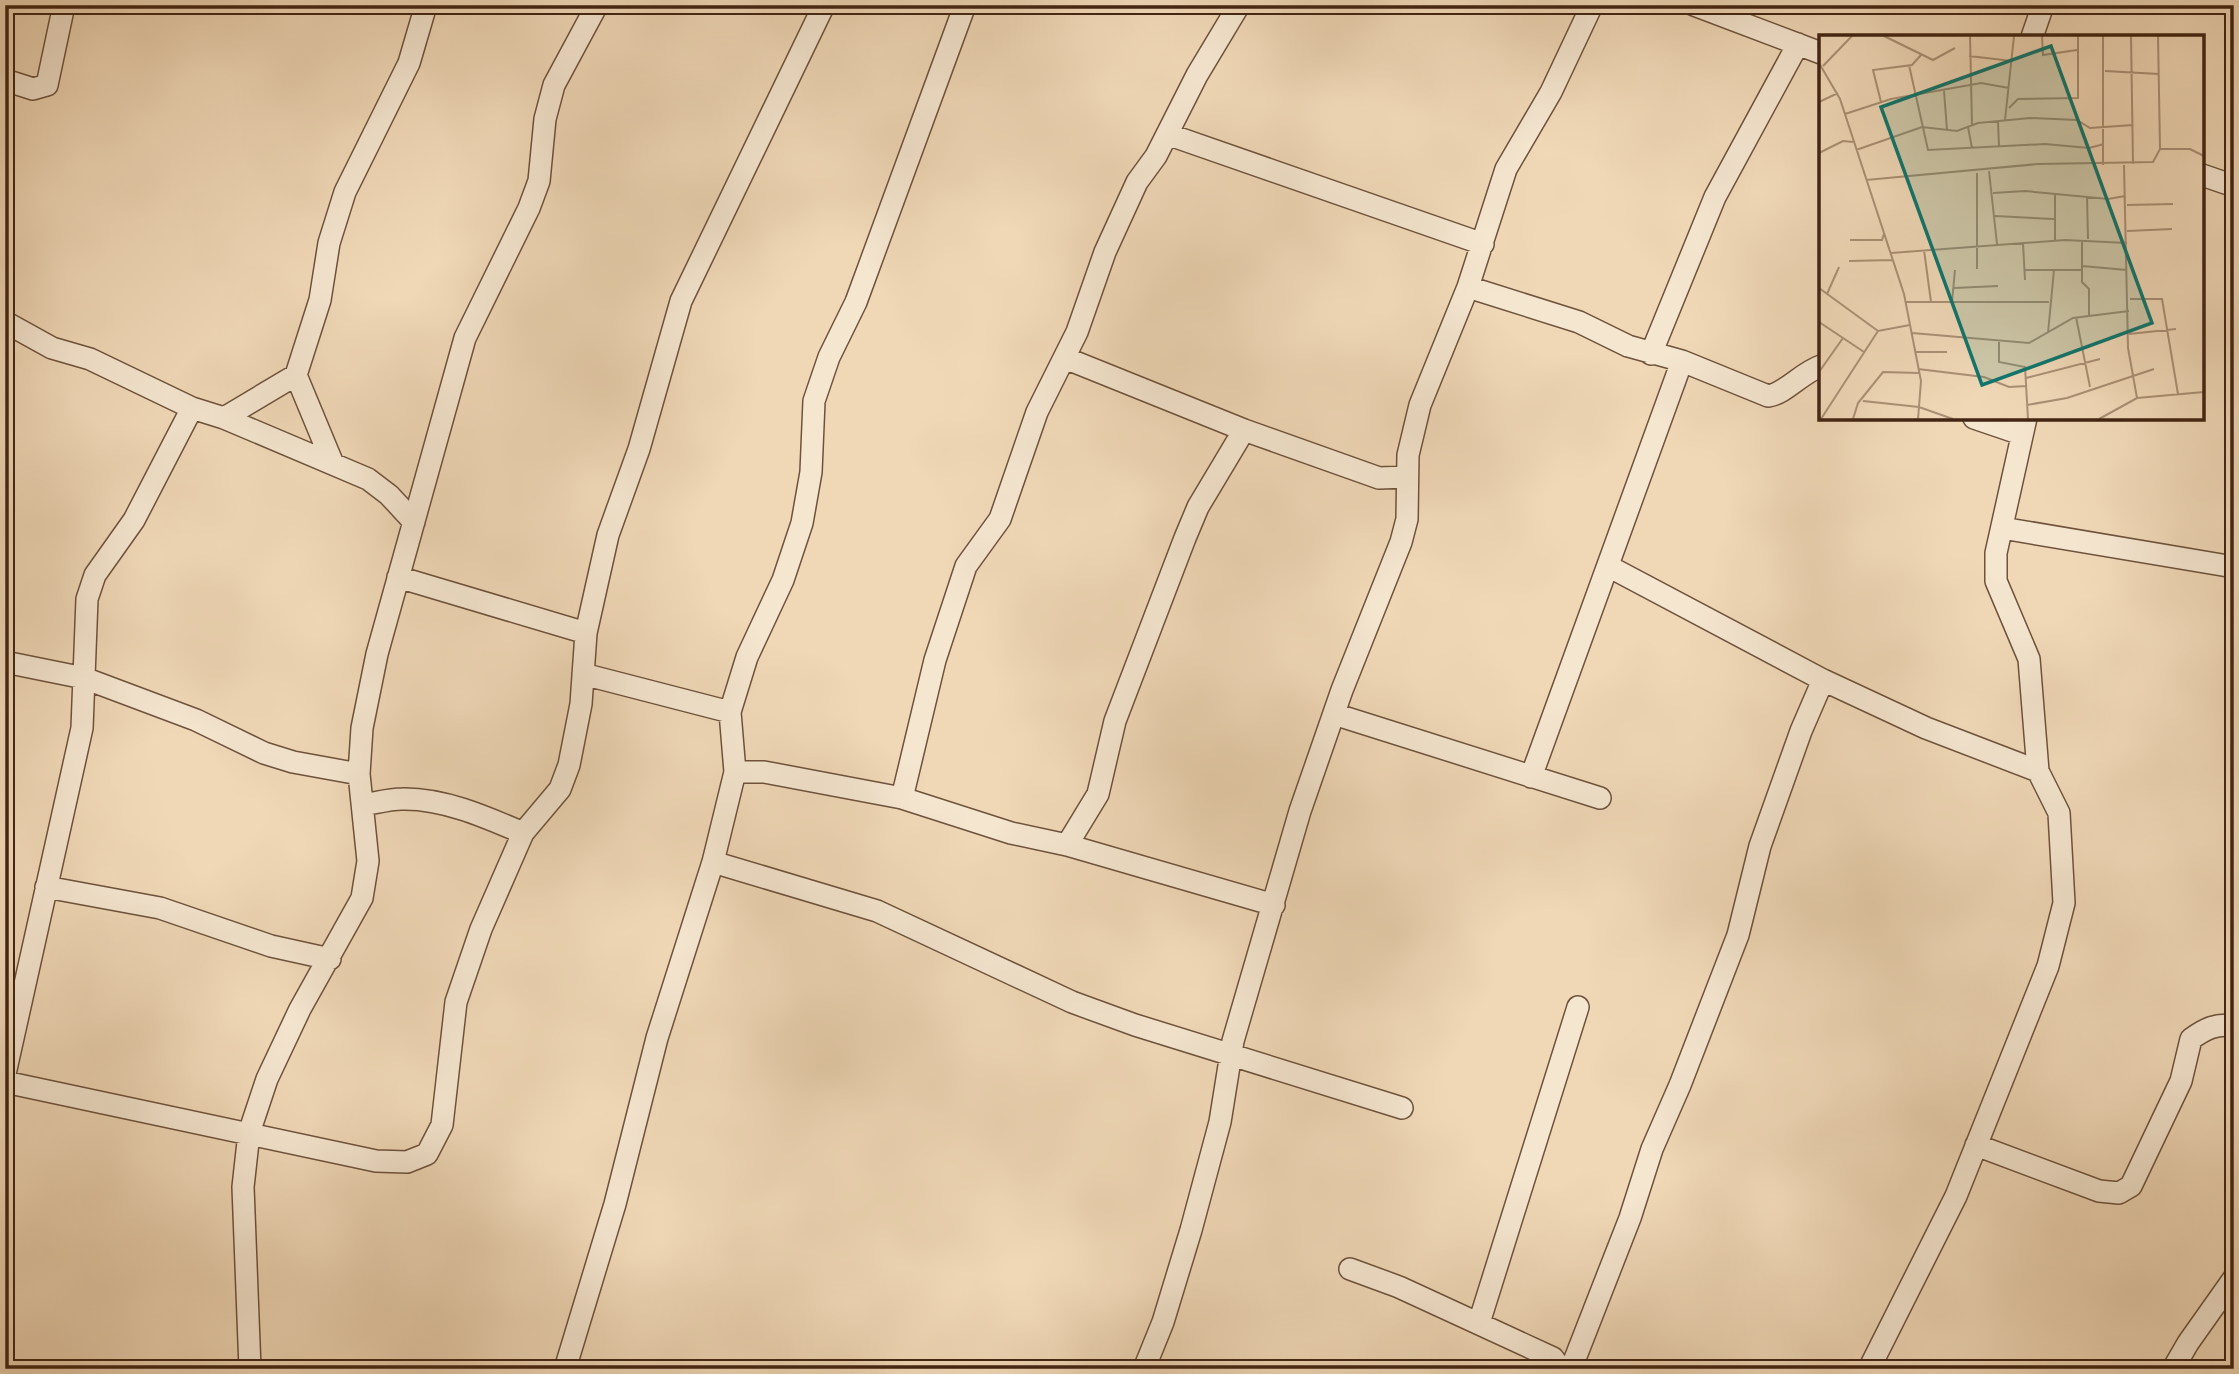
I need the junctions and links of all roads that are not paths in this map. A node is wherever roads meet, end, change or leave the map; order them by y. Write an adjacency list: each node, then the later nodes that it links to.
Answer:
1 (64, 5): 13 (street)
2 (426, 5): 24 (street)
3 (597, 5): 32 (street)
4 (824, 5): 37 (street)
5 (964, 5): 42 (street)
6 (1239, 5): 14 (street)
7 (1592, 5): 17 (street)
8 (1694, 5): 11 (street)
9 (2043, 5): 10 (street)
10 (2033, 35)
11 (1798, 44): 12 (street); 20 (street)
12 (1819, 52)
13 (5, 80)
14 (1167, 134): 17 (street); 21 (street)
15 (2204, 176): 16 (street)
16 (2234, 186)
17 (1483, 244): 18 (street)
18 (1468, 287): 20 (street); 31 (street)
19 (6, 324): 25 (street)
20 (1651, 354): 22 (street)
21 (1065, 358): 29 (street); 48 (street)
22 (1682, 361): 23 (street); 34 (street)
23 (1819, 367)
24 (296, 375): 26 (street); 30 (street)
25 (192, 408): 26 (street); 40 (street)
26 (224, 418): 30 (street)
27 (1986, 420): 28 (street)
28 (2024, 426): 33 (street)
29 (1244, 430): 31 (street); 52 (street)
30 (333, 464): 32 (street)
31 (1406, 477): 43 (street)
32 (414, 522): 36 (street)
33 (2002, 528): 35 (street); 44 (street)
34 (1608, 566): 41 (street); 47 (street)
35 (2234, 568)
36 (398, 577): 37 (street); 46 (street)
37 (586, 633): 39 (street)
38 (5, 662): 40 (street)
39 (583, 674): 42 (street); 51 (street)
40 (84, 678): 46 (street); 54 (street)
41 (1823, 680): 44 (street); 72 (street)
42 (730, 712): 45 (street)
43 (1334, 714): 47 (street); 55 (street)
44 (2038, 771): 64 (street)
45 (735, 772): 48 (street); 53 (street)
46 (359, 774): 50 (street)
47 (1531, 777): 49 (street)
48 (902, 798): 52 (street)
49 (1600, 798)
50 (363, 805): 51 (street); 56 (street)
51 (523, 833): 63 (street)
52 (1067, 845): 55 (street)
53 (713, 862): 59 (street); 69 (street)
54 (46, 887): 56 (street); 60 (street)
55 (1274, 905): 59 (street)
56 (330, 959): 63 (street)
57 (1578, 1007): 67 (street)
58 (2234, 1026): 64 (street)
59 (1231, 1054): 62 (street); 70 (street)
60 (5, 1074)
61 (5, 1082): 63 (street)
62 (1402, 1108)
63 (249, 1133): 68 (street)
64 (1976, 1144): 73 (street)
65 (1350, 1269): 67 (street)
66 (2234, 1278): 74 (street)
67 (1479, 1323): 71 (street)
68 (250, 1369)
69 (565, 1369)
70 (1144, 1369)
71 (1562, 1369)
72 (1571, 1369)
73 (1869, 1369)
74 (2173, 1369)

